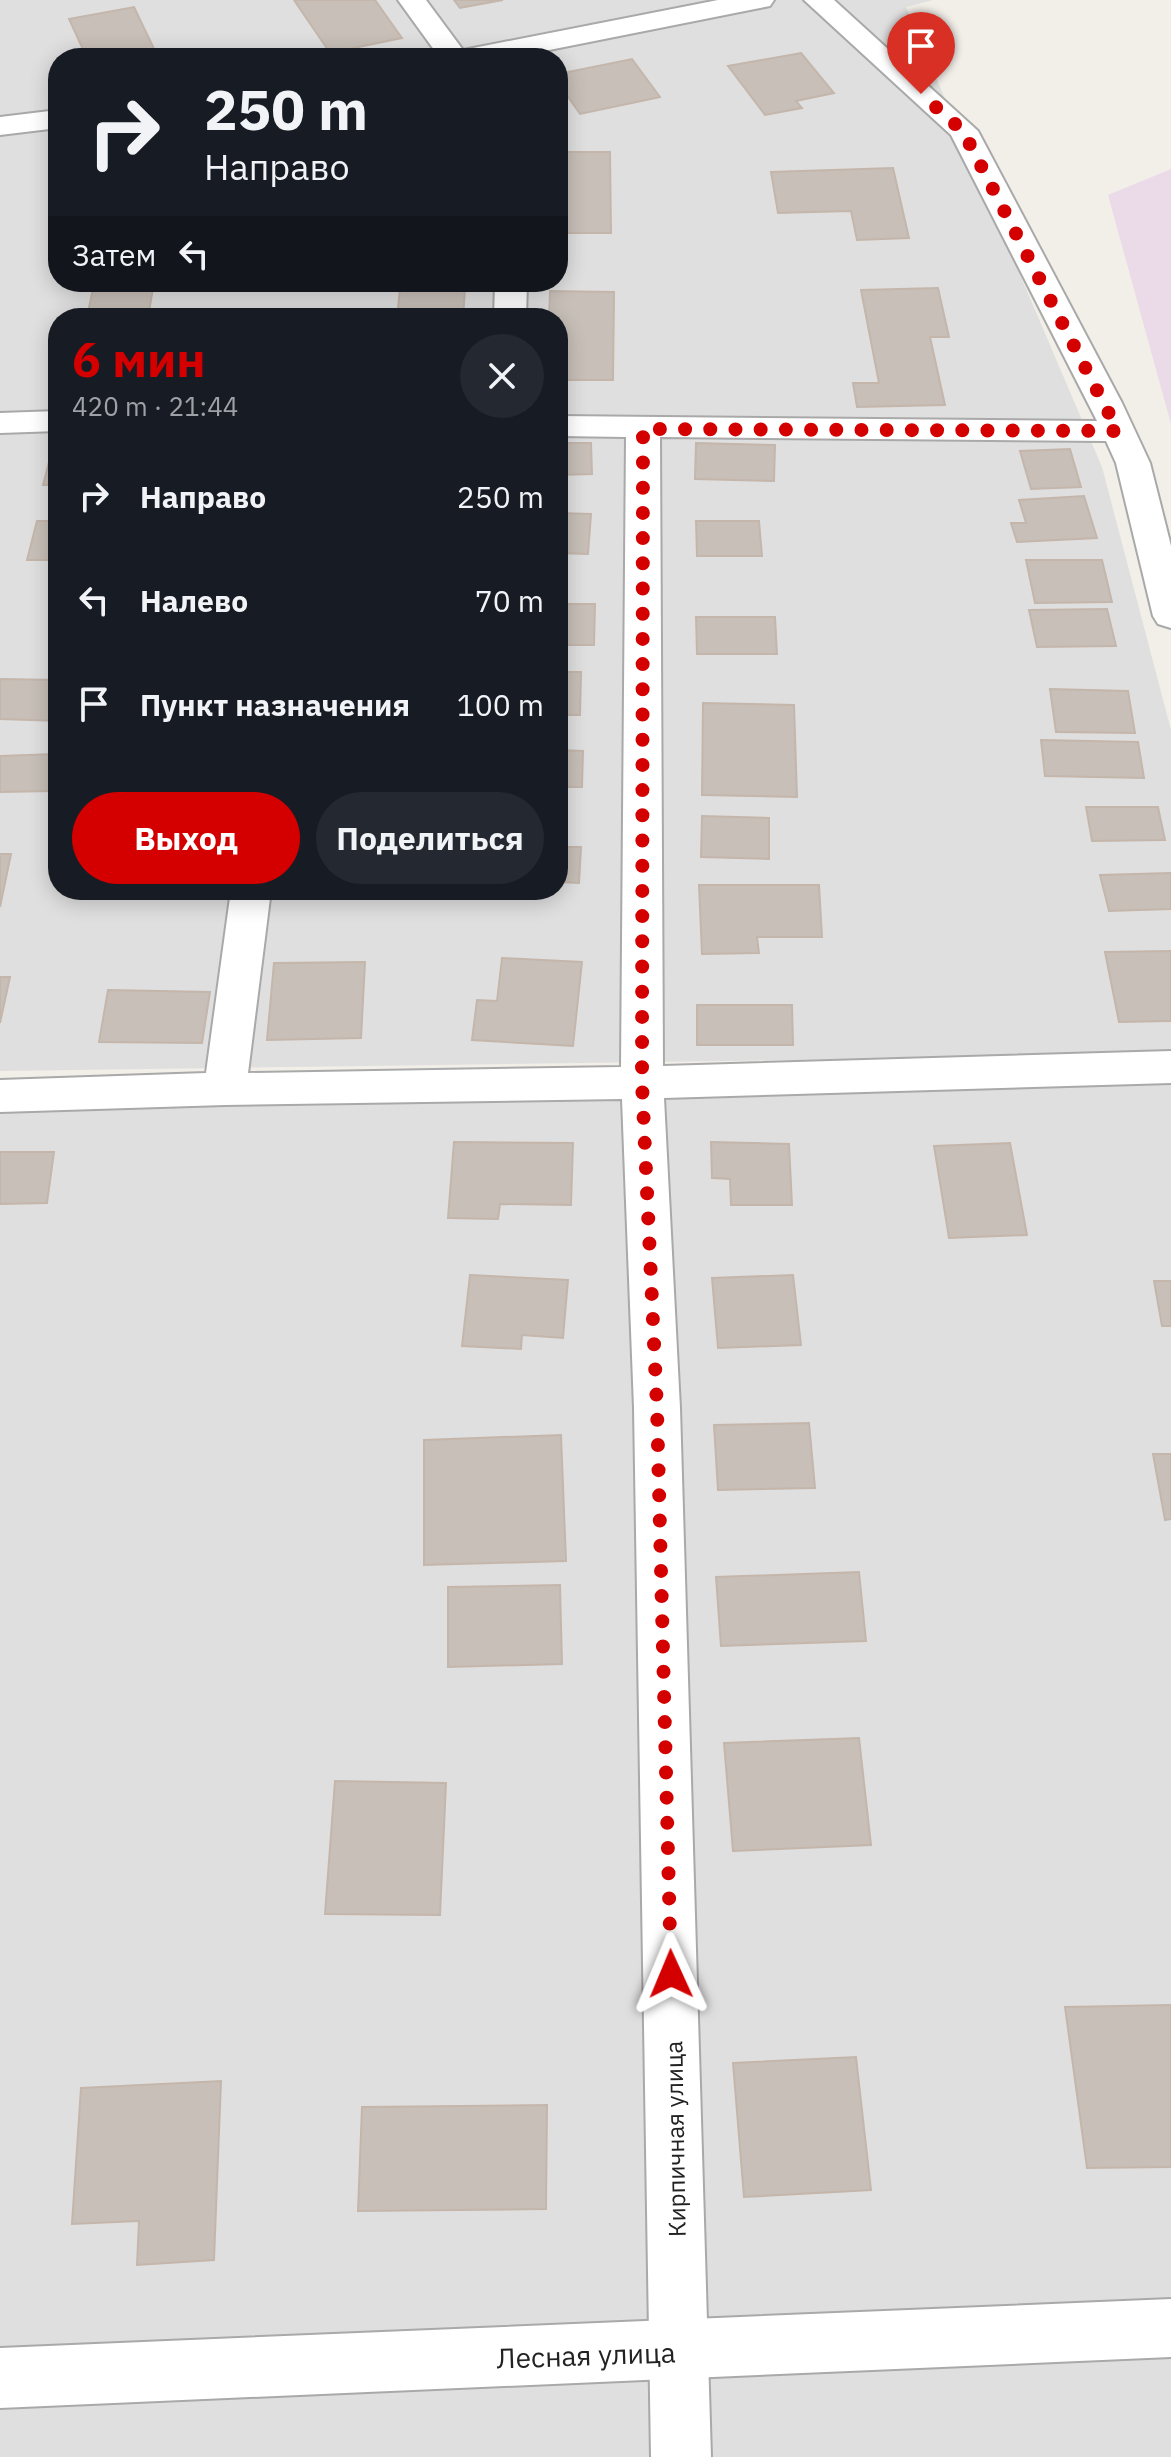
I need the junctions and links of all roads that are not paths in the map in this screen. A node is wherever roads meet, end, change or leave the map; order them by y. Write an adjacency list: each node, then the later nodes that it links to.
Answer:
1 (412, 0): 4 (street)
2 (760, 0): 5 (street)
3 (818, 0): 12 (street)
4 (447, 48)
5 (517, 48)
6 (48, 120): 7 (street)
7 (0, 126)
8 (48, 421): 9 (street)
9 (0, 423)
10 (568, 426): 11 (street)
11 (643, 429): 12 (street); 16 (street, Кирпичная улица)
12 (1118, 431): 13 (street)
13 (1171, 616)
14 (250, 900): 17 (street)
15 (1171, 1067): 16 (street)
16 (642, 1083): 17 (street); 20 (street, Кирпичная улица)
17 (225, 1089): 18 (street)
18 (0, 1096)
19 (1171, 2328): 20 (street, Лесная улица)
20 (680, 2351): 21 (street, Лесная улица); 22 (street, Кирпичная улица)
21 (0, 2378)
22 (681, 2457)

